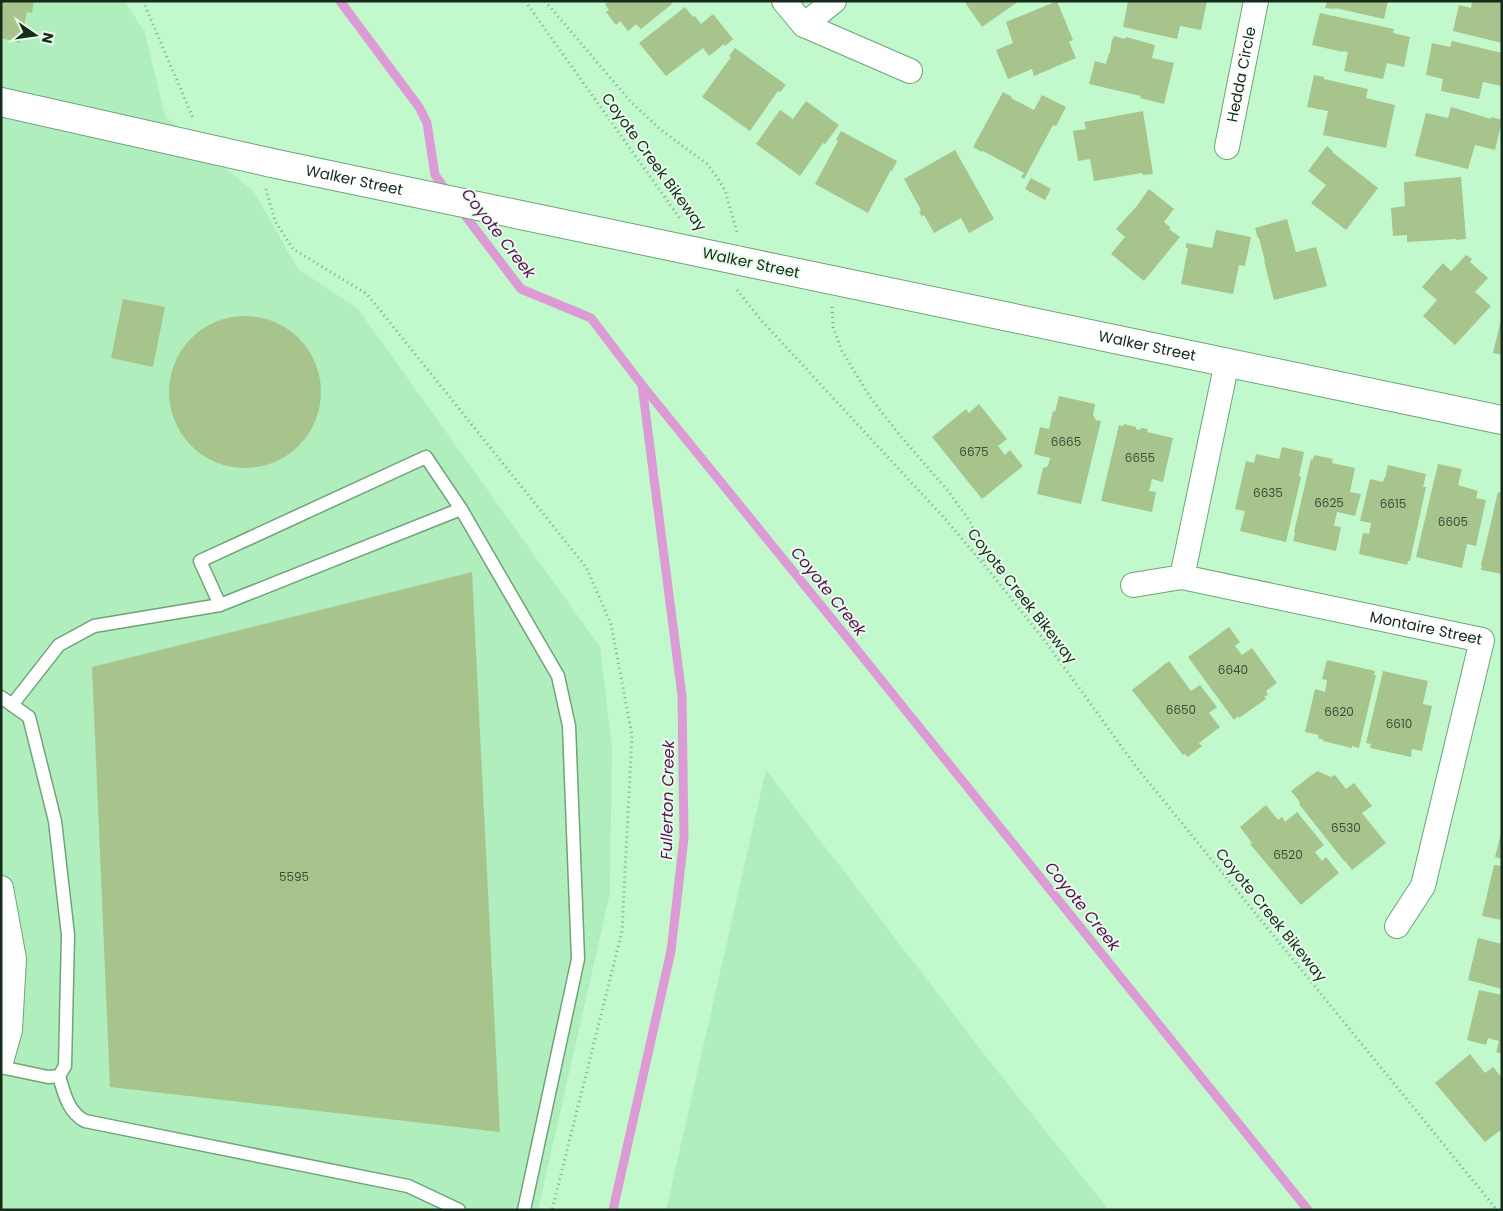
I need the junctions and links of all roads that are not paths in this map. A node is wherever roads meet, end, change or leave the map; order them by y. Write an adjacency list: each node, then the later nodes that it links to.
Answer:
1 (784, 1): 4 (street)
2 (834, 1): 4 (street)
3 (1256, 1): 7 (street, Hedda Circle)
4 (804, 25): 5 (street)
5 (910, 71)
6 (1, 102): 8 (main road, Walker Street, bridge)
7 (1227, 147)
8 (1227, 362): 9 (main road, Walker Street); 11 (street)
9 (1502, 420)
10 (460, 509): 13 (lane); 13 (lane); 22 (lane)
11 (1182, 577): 12 (street, Montaire Street); 17 (street, Montaire Street)
12 (1133, 585)
13 (220, 604): 15 (lane)
14 (1, 697): 15 (lane)
15 (12, 704): 20 (lane)
16 (2, 890): 18 (street)
17 (1397, 926)
18 (1, 1062)
19 (1, 1067): 20 (lane)
20 (59, 1076): 21 (lane)
21 (459, 1210)
22 (524, 1210)

